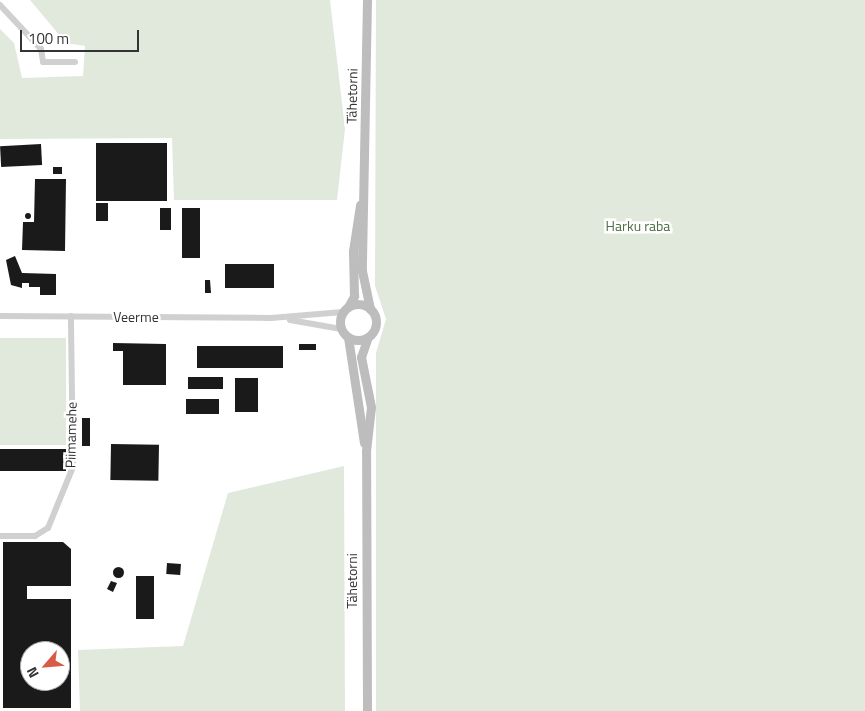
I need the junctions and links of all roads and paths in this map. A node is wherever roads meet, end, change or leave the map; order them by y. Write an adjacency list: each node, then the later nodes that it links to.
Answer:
1 (367, 0): 4 (street, Tähetorni)
2 (0, 5): 3 (street)
3 (75, 62)
4 (363, 193): 5 (street, Tähetorni); 6 (street, Tähetorni)
5 (345, 309): 6 (street); 9 (street, Veerme); 10 (street)
6 (370, 309): 12 (street)
7 (0, 316): 8 (street, Veerme)
8 (71, 316): 9 (street, Veerme); 14 (street, Piimamehe)
9 (272, 318): 10 (street, Veerme)
10 (341, 328): 11 (street)
11 (348, 337): 12 (street); 13 (street, Tähetorni)
12 (368, 337): 13 (street, Tähetorni)
13 (366, 451): 15 (street, Tähetorni)
14 (0, 536)
15 (367, 711)

